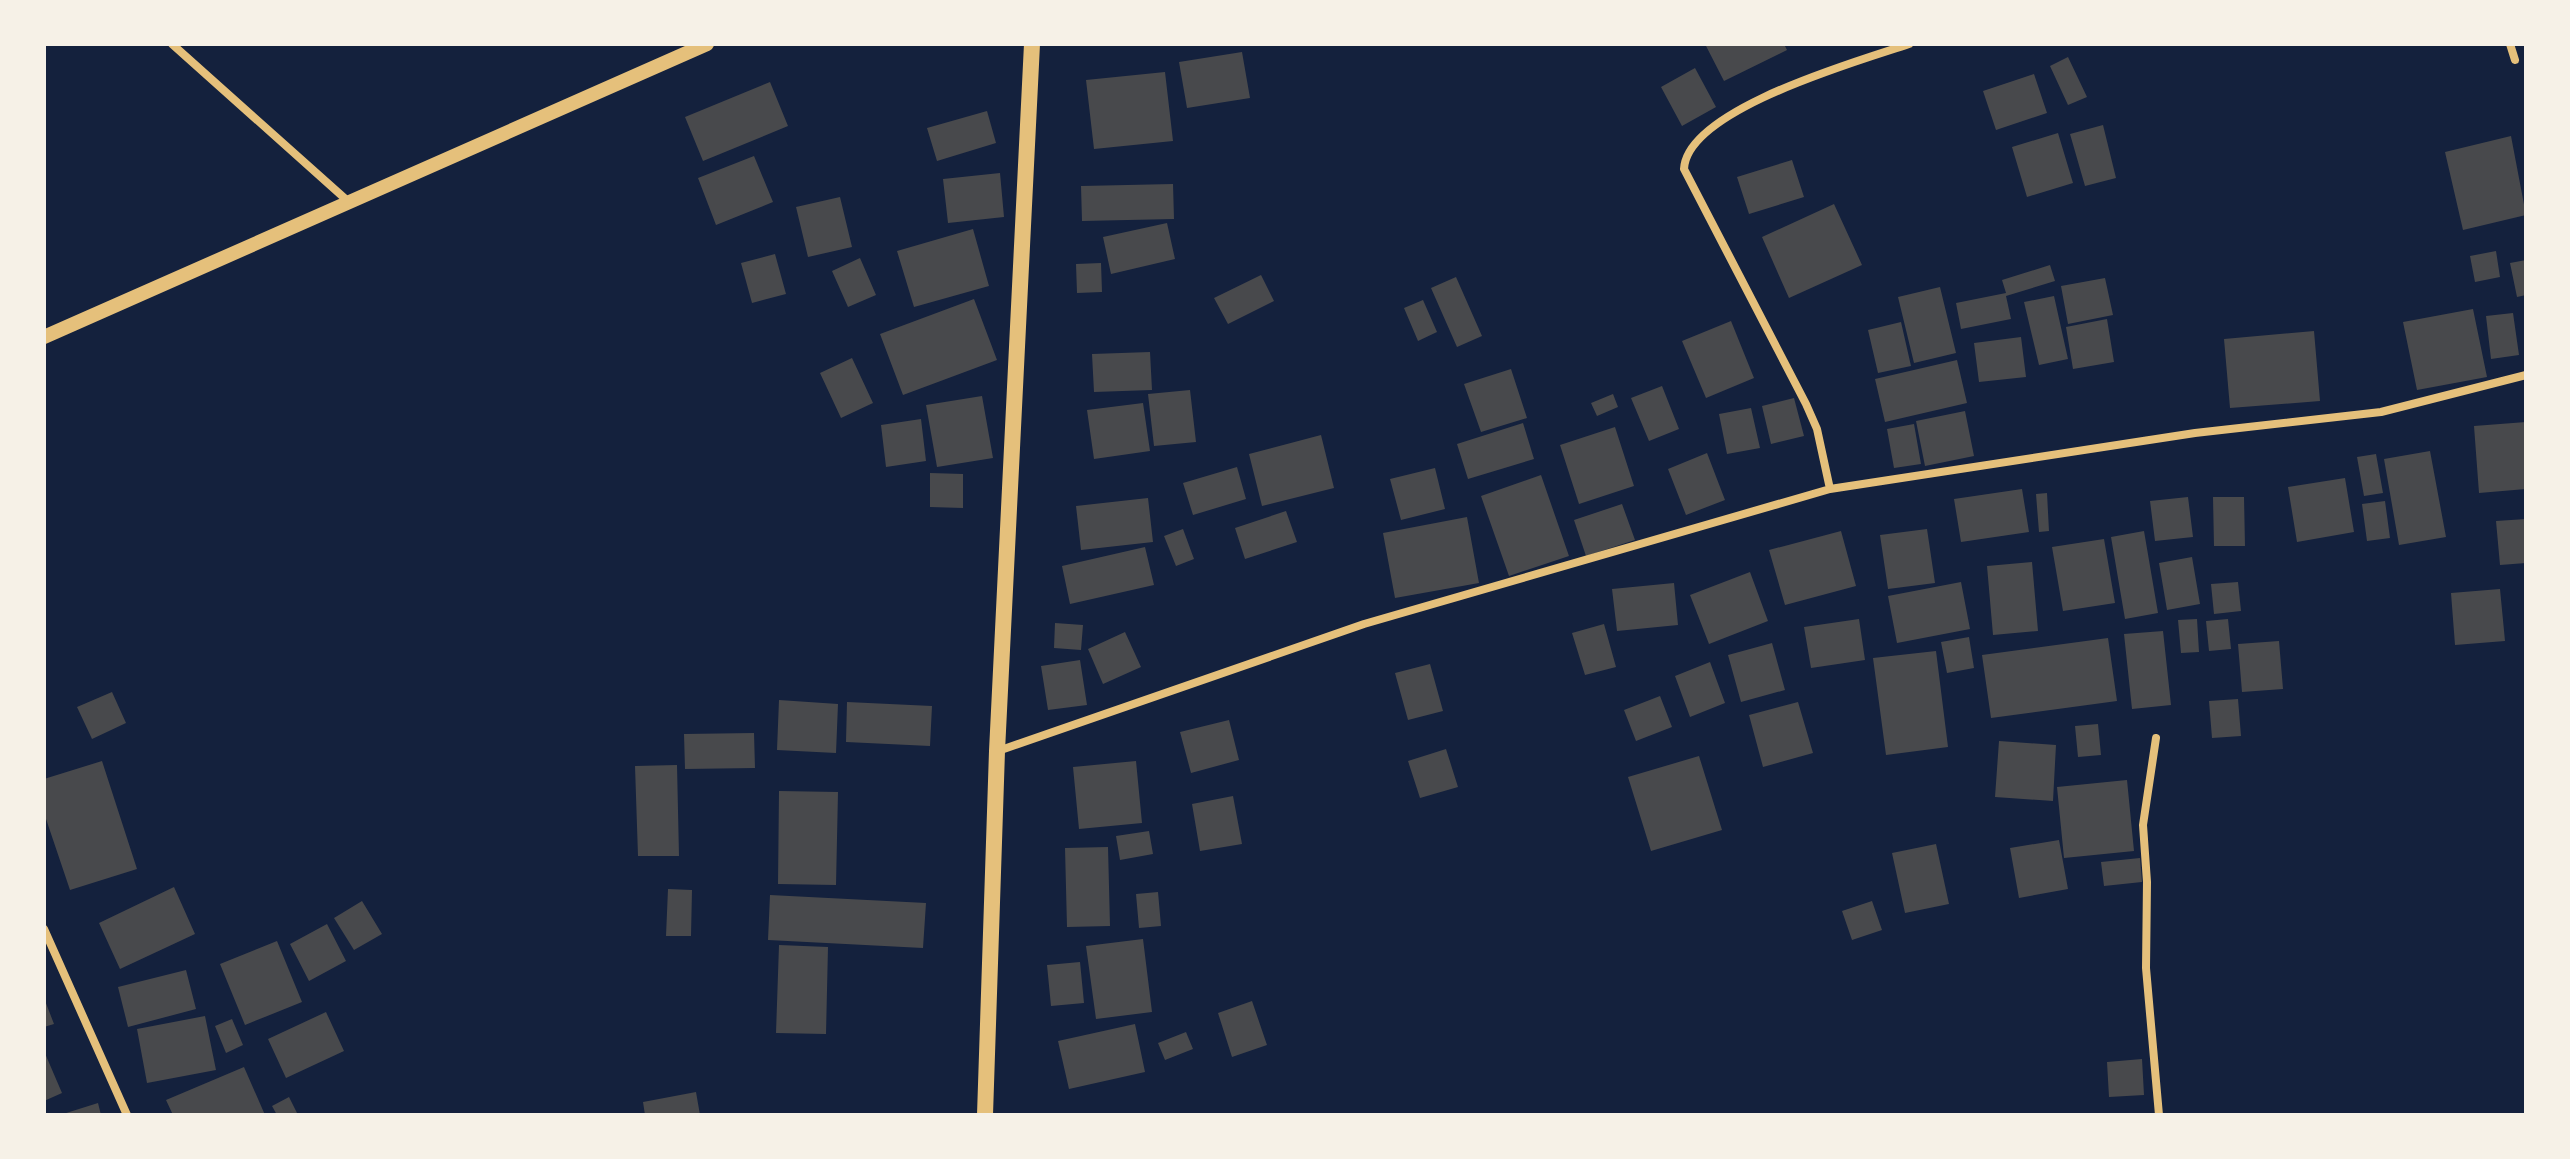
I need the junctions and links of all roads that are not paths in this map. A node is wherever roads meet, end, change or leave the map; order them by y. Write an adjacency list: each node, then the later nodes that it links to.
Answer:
1 (172, 44): 7 (street)
2 (707, 44): 7 (street)
3 (1032, 44): 12 (main road)
4 (1909, 44): 10 (street)
5 (2510, 44): 6 (street)
6 (2515, 60)
7 (350, 203): 8 (street)
8 (44, 337)
9 (2526, 375): 10 (street)
10 (1830, 489): 12 (street)
11 (2156, 738): 16 (street)
12 (997, 751): 14 (main road)
13 (44, 929): 15 (street)
14 (980, 1114)
15 (127, 1115)
16 (2159, 1115)

